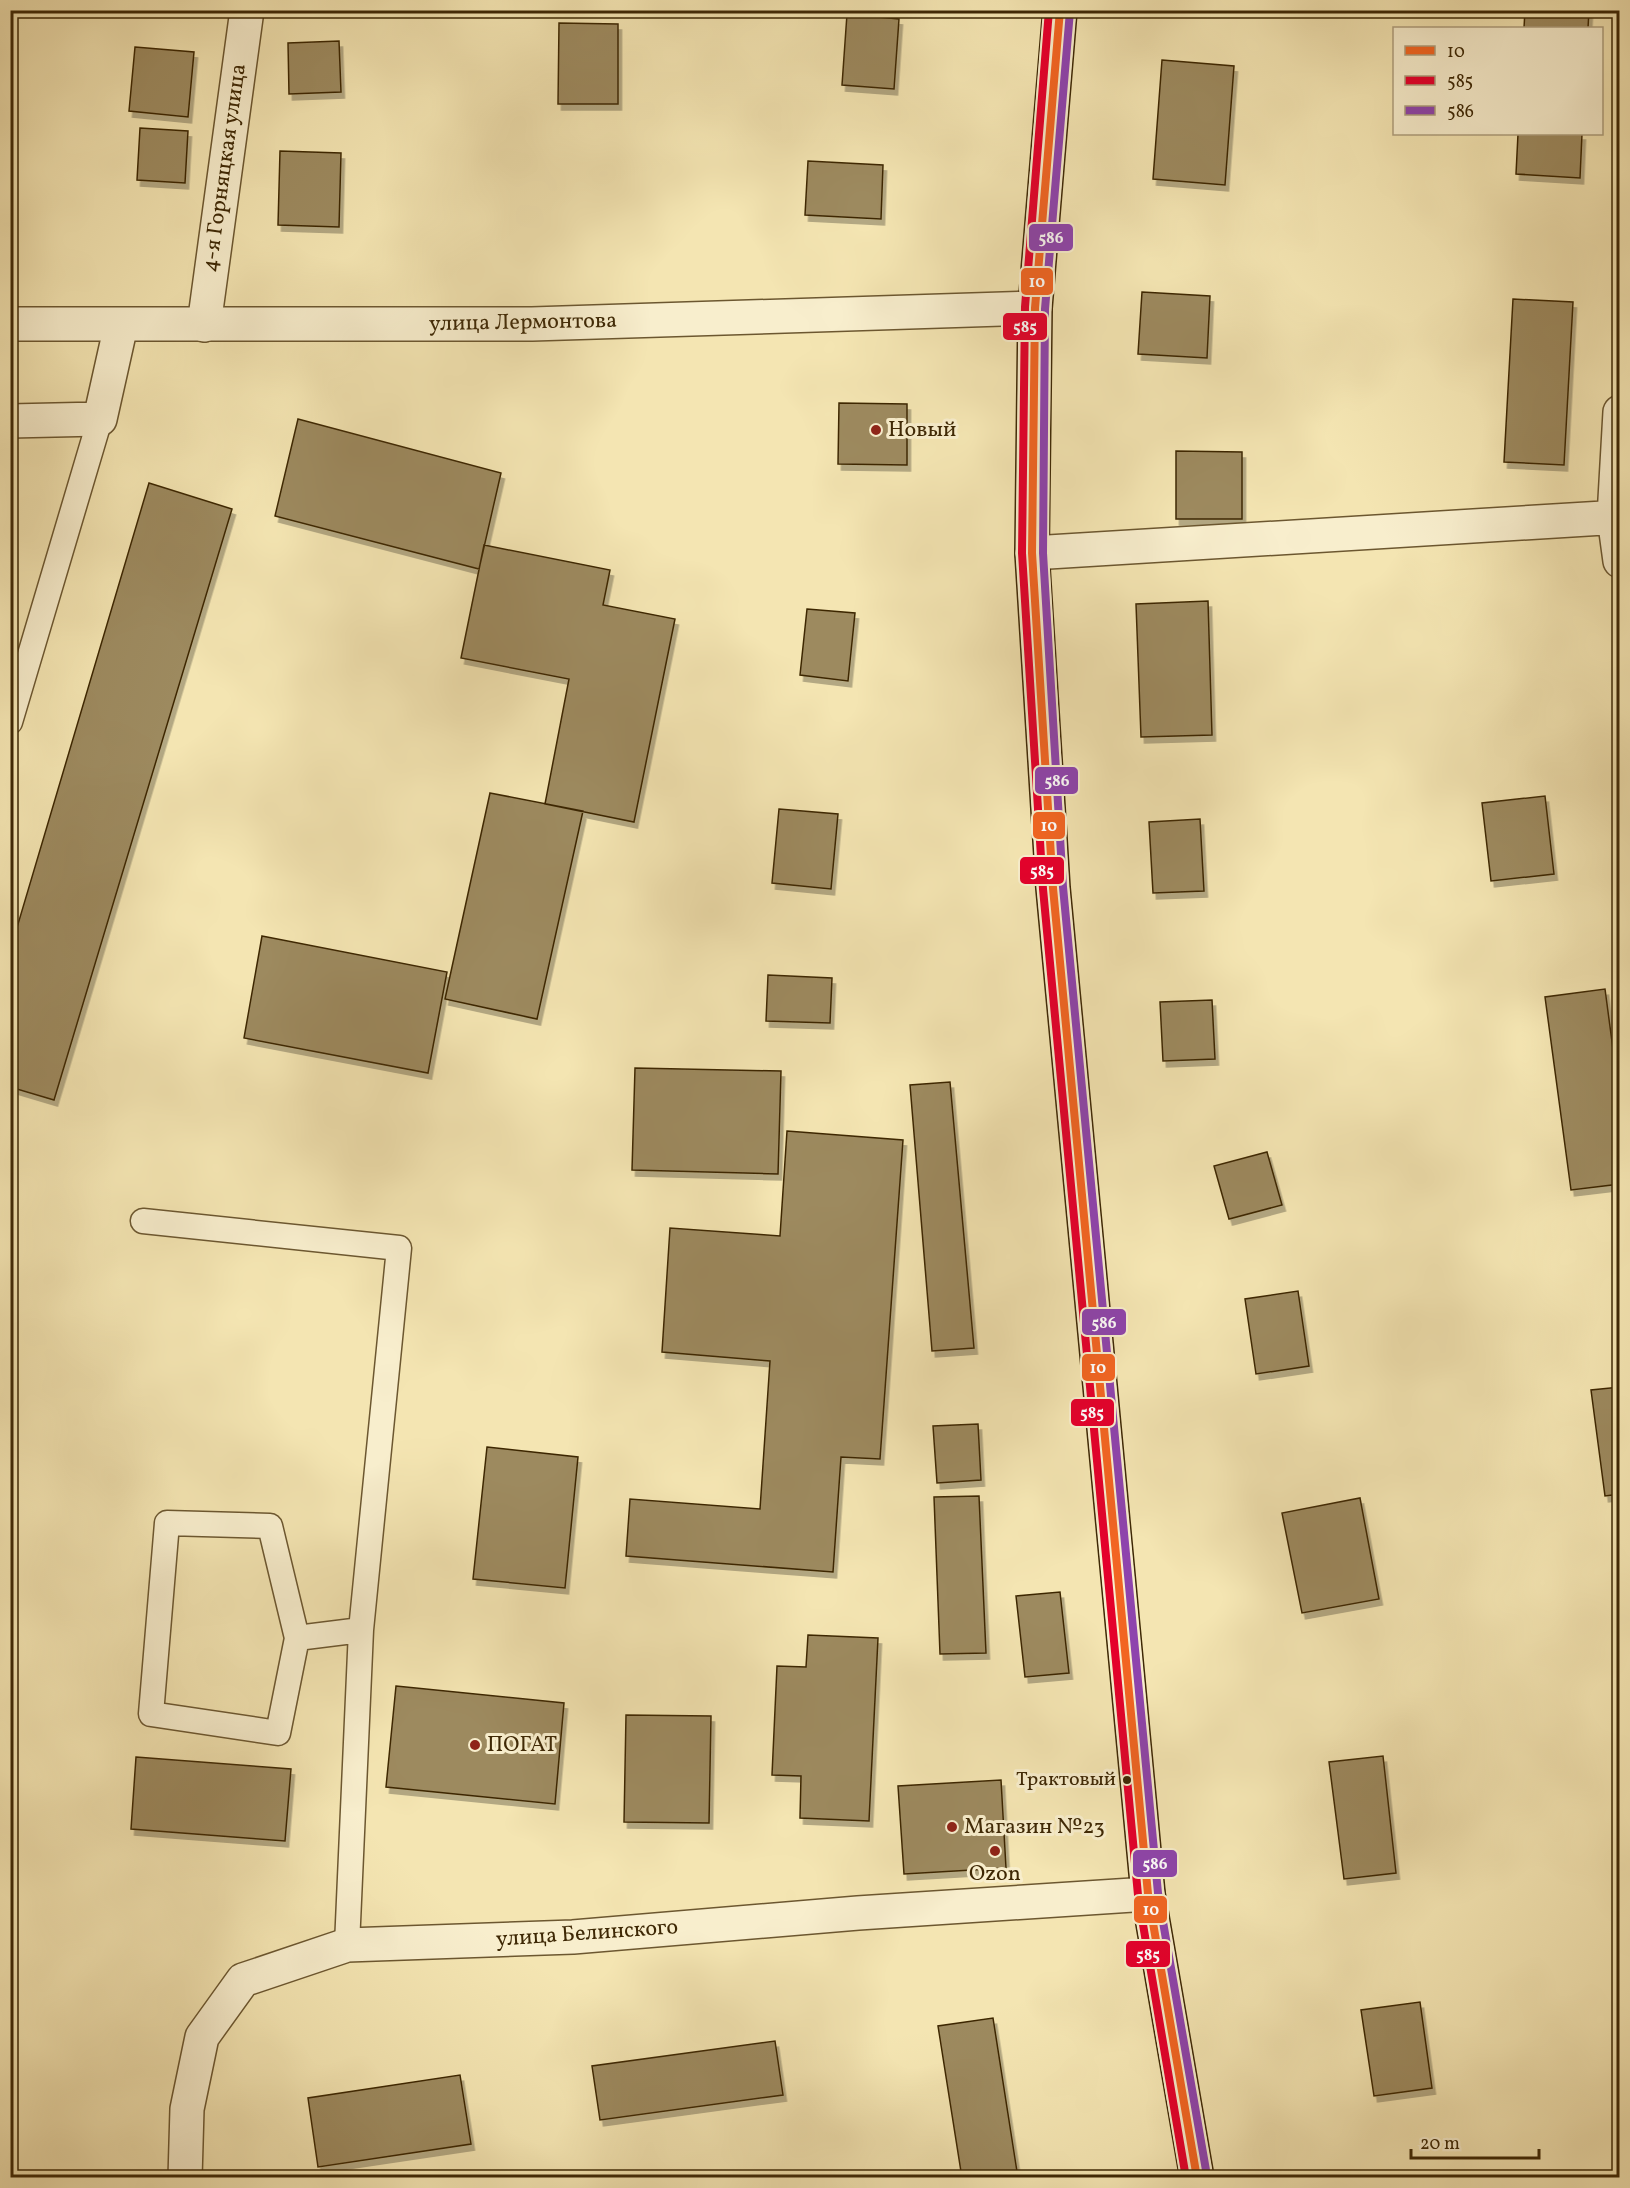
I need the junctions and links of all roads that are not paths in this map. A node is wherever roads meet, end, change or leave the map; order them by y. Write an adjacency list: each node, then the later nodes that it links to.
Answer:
1 (247, 10): 5 (street, 4-я Горняцкая улица)
2 (1060, 10): 3 (street)
3 (1035, 308): 5 (street, улица Лермонтова); 11 (street)
4 (10, 324): 6 (street, улица Лермонтова)
5 (204, 324): 6 (street, улица Лермонтова)
6 (121, 325): 8 (street)
7 (1620, 412): 10 (street)
8 (100, 419): 9 (street); 13 (lane)
9 (10, 422)
10 (1617, 517): 11 (street); 12 (street)
11 (1032, 554): 17 (street)
12 (1620, 561)
13 (10, 722)
14 (143, 1221): 15 (lane)
15 (362, 1630): 16 (lane); 18 (lane)
16 (297, 1638): 16 (lane)
17 (1148, 1894): 18 (street, улица Белинского); 20 (street)
18 (347, 1945): 19 (street, улица Белинского)
19 (185, 2178)
20 (1197, 2178)

